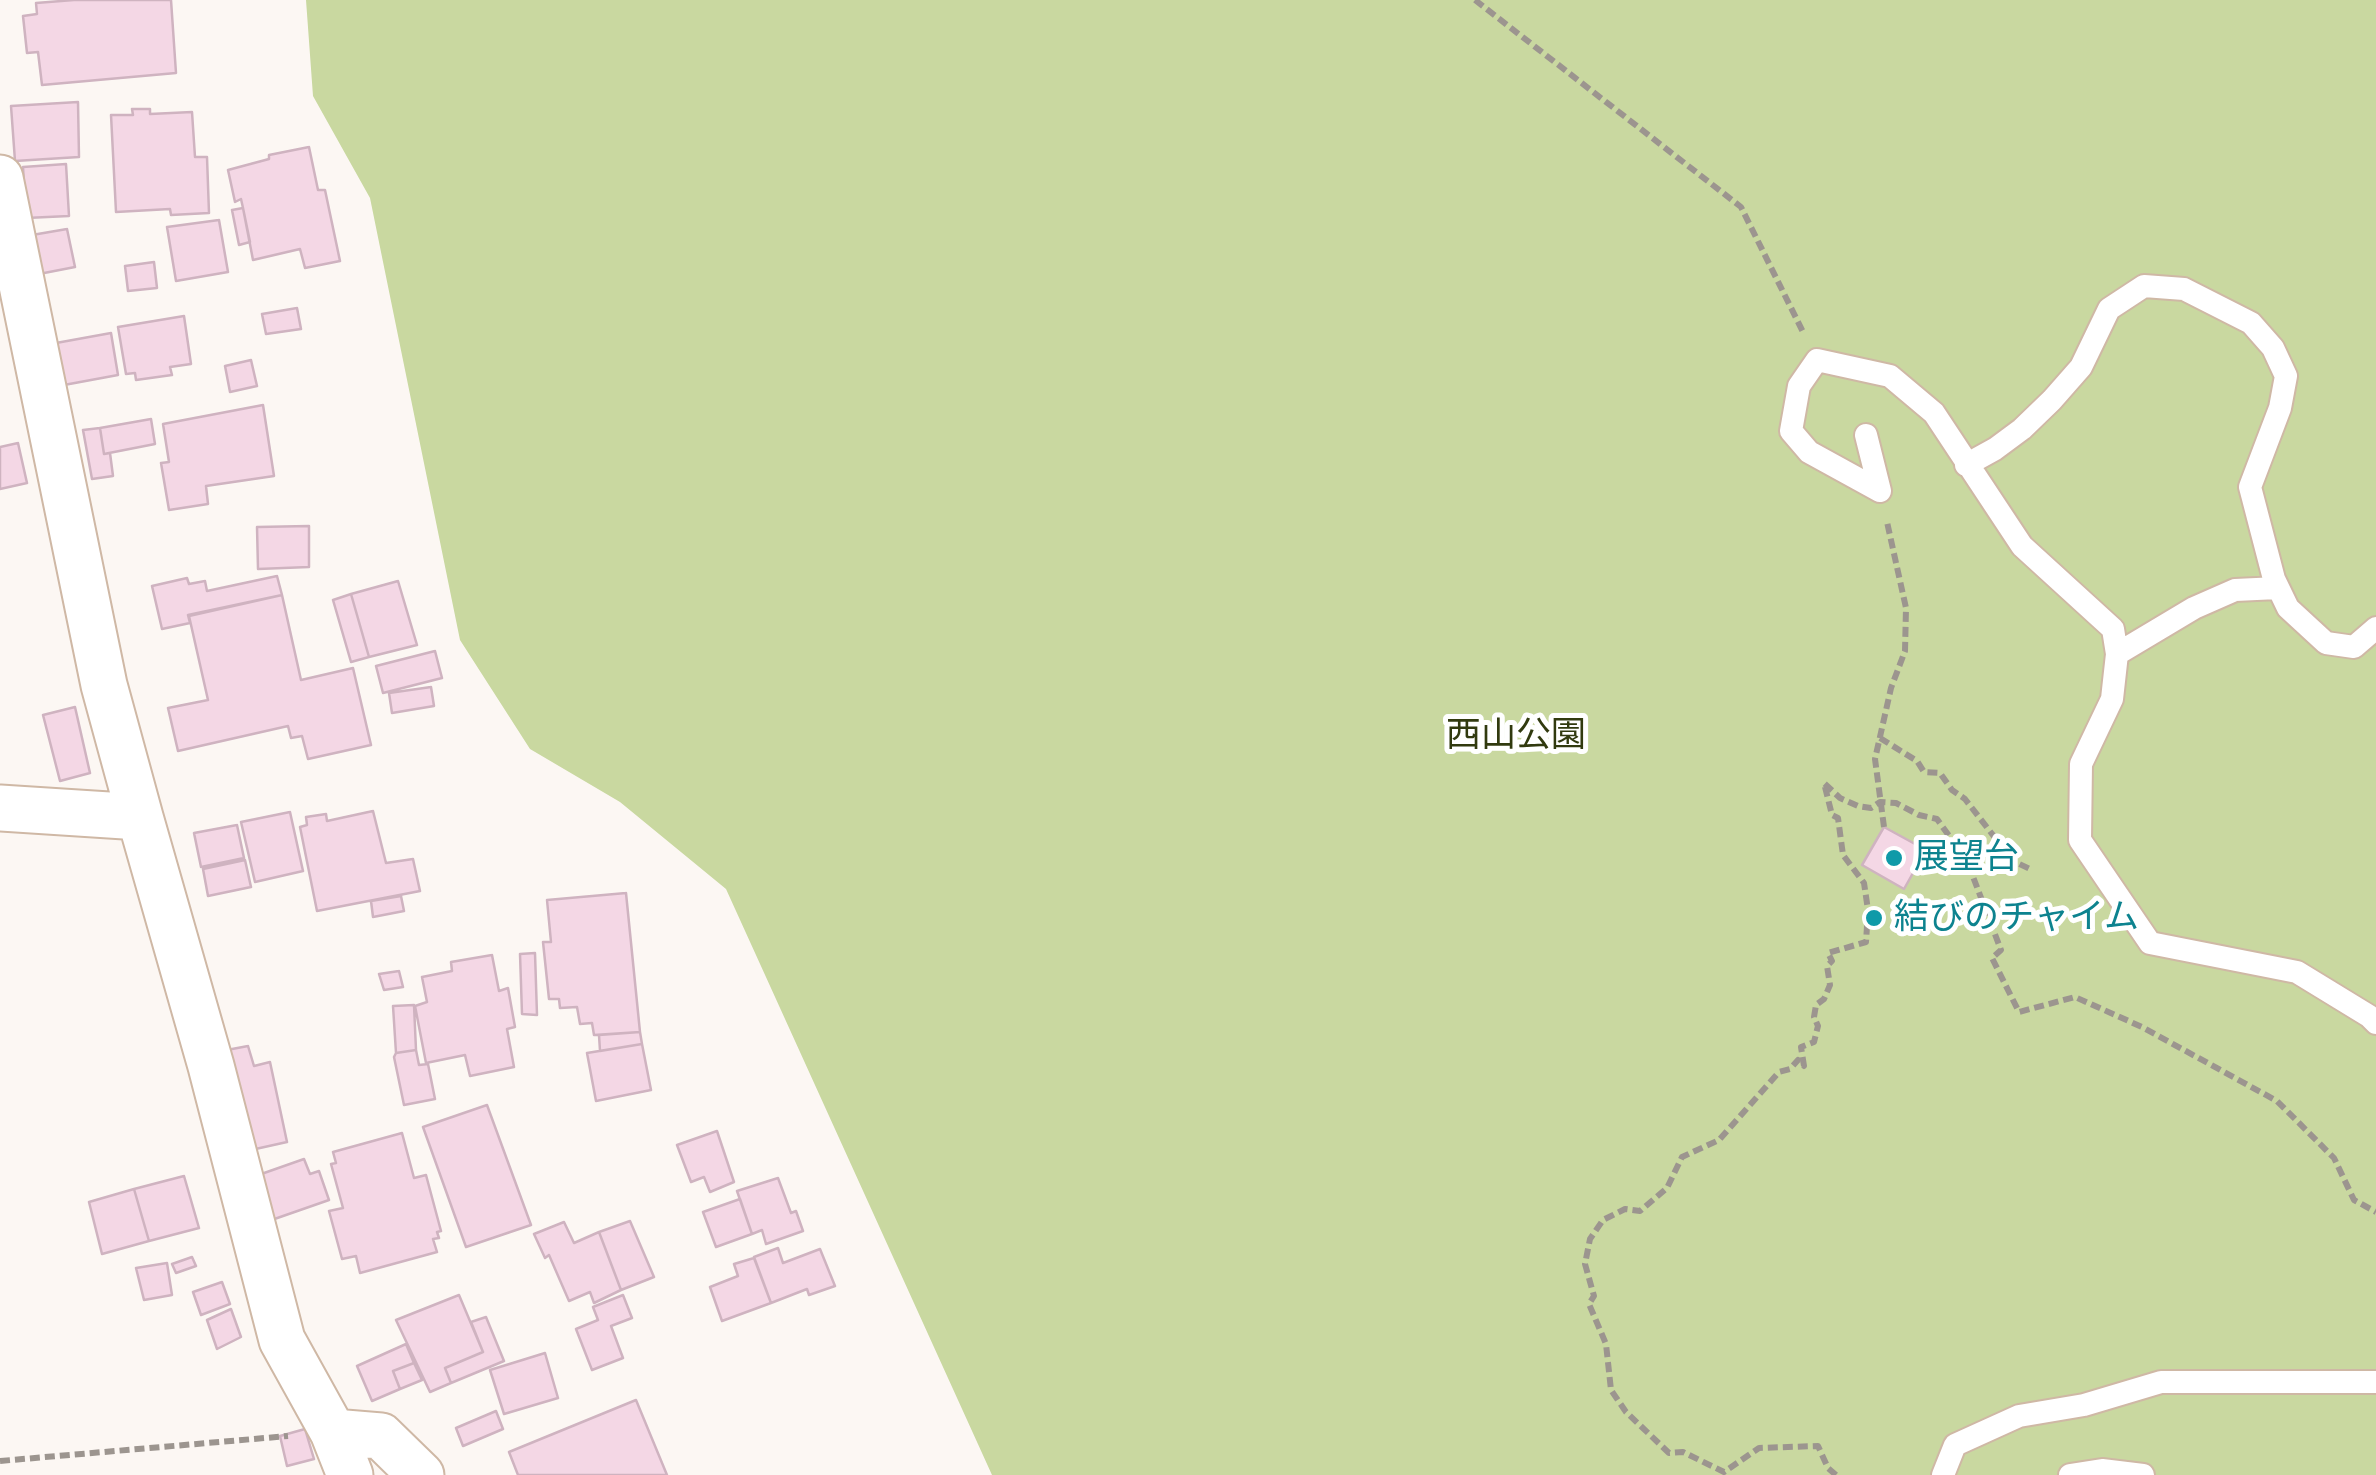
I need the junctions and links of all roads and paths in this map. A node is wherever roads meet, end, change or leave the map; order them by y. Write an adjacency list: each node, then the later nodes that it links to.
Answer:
1 (1475, 0): 3 (path)
2 (0, 178): 12 (street)
3 (1817, 360): 5 (lane); 6 (lane)
4 (1866, 435): 6 (lane)
5 (1966, 464): 7 (lane); 9 (lane)
6 (1880, 491): 10 (path)
7 (2278, 588): 8 (lane); 9 (lane)
8 (2376, 628)
9 (2117, 654): 15 (lane)
10 (1880, 738): 13 (path); 14 (path)
11 (0, 808): 12 (street)
12 (140, 817): 18 (street)
13 (1884, 826)
14 (2030, 868)
15 (2376, 1023)
16 (2376, 1212): 22 (path)
17 (2376, 1382): 23 (lane)
18 (333, 1432): 19 (path); 20 (street); 21 (street)
19 (0, 1461)
20 (350, 1475)
21 (420, 1475)
22 (1836, 1475)
23 (1943, 1475)
24 (2070, 1475): 25 (lane)
25 (2143, 1475)

